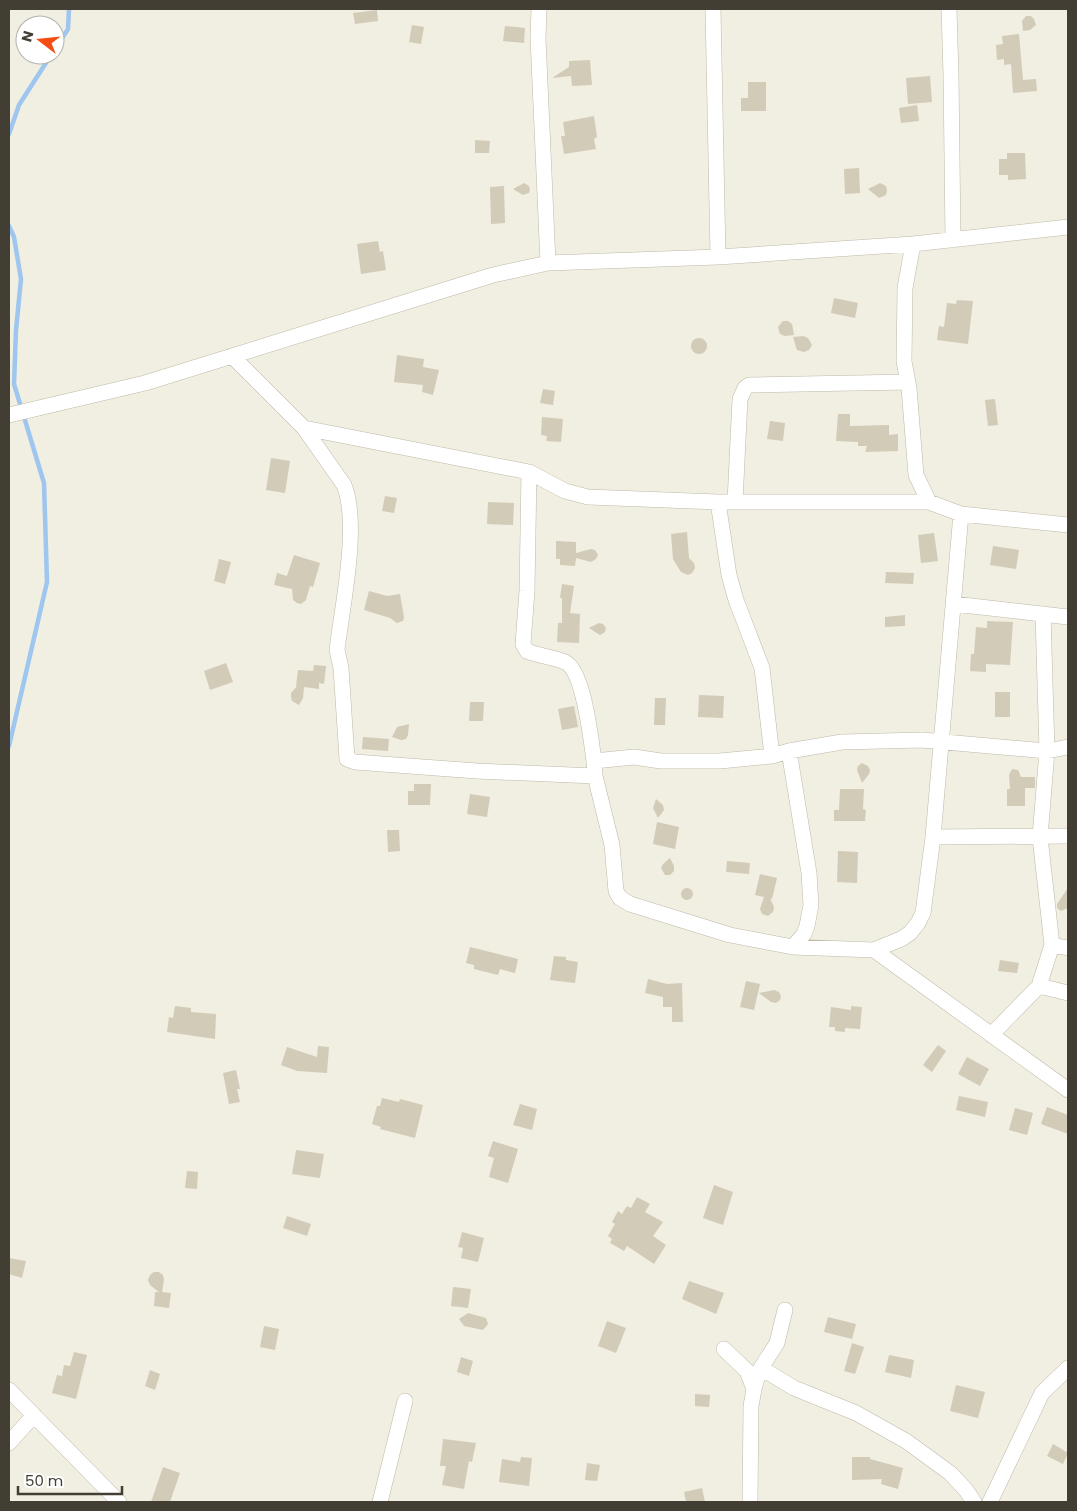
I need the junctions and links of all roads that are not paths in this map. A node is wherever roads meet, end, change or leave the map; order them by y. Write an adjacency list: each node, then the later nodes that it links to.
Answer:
1 (539, 9): 8 (street)
2 (713, 9): 7 (street)
3 (948, 9): 5 (street)
4 (1068, 227): 5 (street)
5 (953, 240): 6 (street)
6 (913, 244): 7 (street); 10 (street)
7 (718, 257): 8 (street)
8 (548, 264): 9 (street)
9 (232, 356): 11 (street); 12 (street)
10 (908, 382): 15 (street); 16 (street)
11 (9, 415)
12 (304, 428): 13 (street); 27 (street)
13 (530, 472): 14 (street); 27 (street)
14 (718, 502): 15 (street); 26 (street)
15 (735, 502): 16 (street)
16 (929, 502): 17 (street)
17 (961, 514): 18 (street); 19 (street)
18 (1068, 525)
19 (954, 604): 20 (street); 22 (street)
20 (1043, 614): 21 (street); 25 (street)
21 (1068, 617)
22 (941, 742): 24 (street); 25 (street); 30 (street)
23 (1068, 747): 25 (street)
24 (789, 751): 26 (street); 32 (street)
25 (1046, 751): 29 (street)
26 (772, 756): 27 (street)
27 (595, 768): 32 (street)
28 (1068, 836): 29 (street)
29 (1040, 837): 30 (street); 31 (street)
30 (932, 838): 34 (street)
31 (1052, 945): 33 (street); 35 (street)
32 (793, 947): 34 (street)
33 (1068, 948)
34 (874, 950): 37 (street)
35 (1039, 986): 36 (street); 37 (street)
36 (1068, 993)
37 (991, 1035): 38 (street)
38 (1068, 1090)
39 (786, 1310): 41 (street)
40 (724, 1349): 43 (street)
41 (761, 1368): 43 (street); 51 (street)
42 (1068, 1368): 52 (street)
43 (754, 1389): 50 (street)
44 (9, 1390): 46 (street)
45 (405, 1401): 49 (street)
46 (34, 1415): 47 (street); 48 (street)
47 (9, 1444)
48 (119, 1502)
49 (380, 1502)
50 (750, 1502)
51 (974, 1502)
52 (990, 1502)

